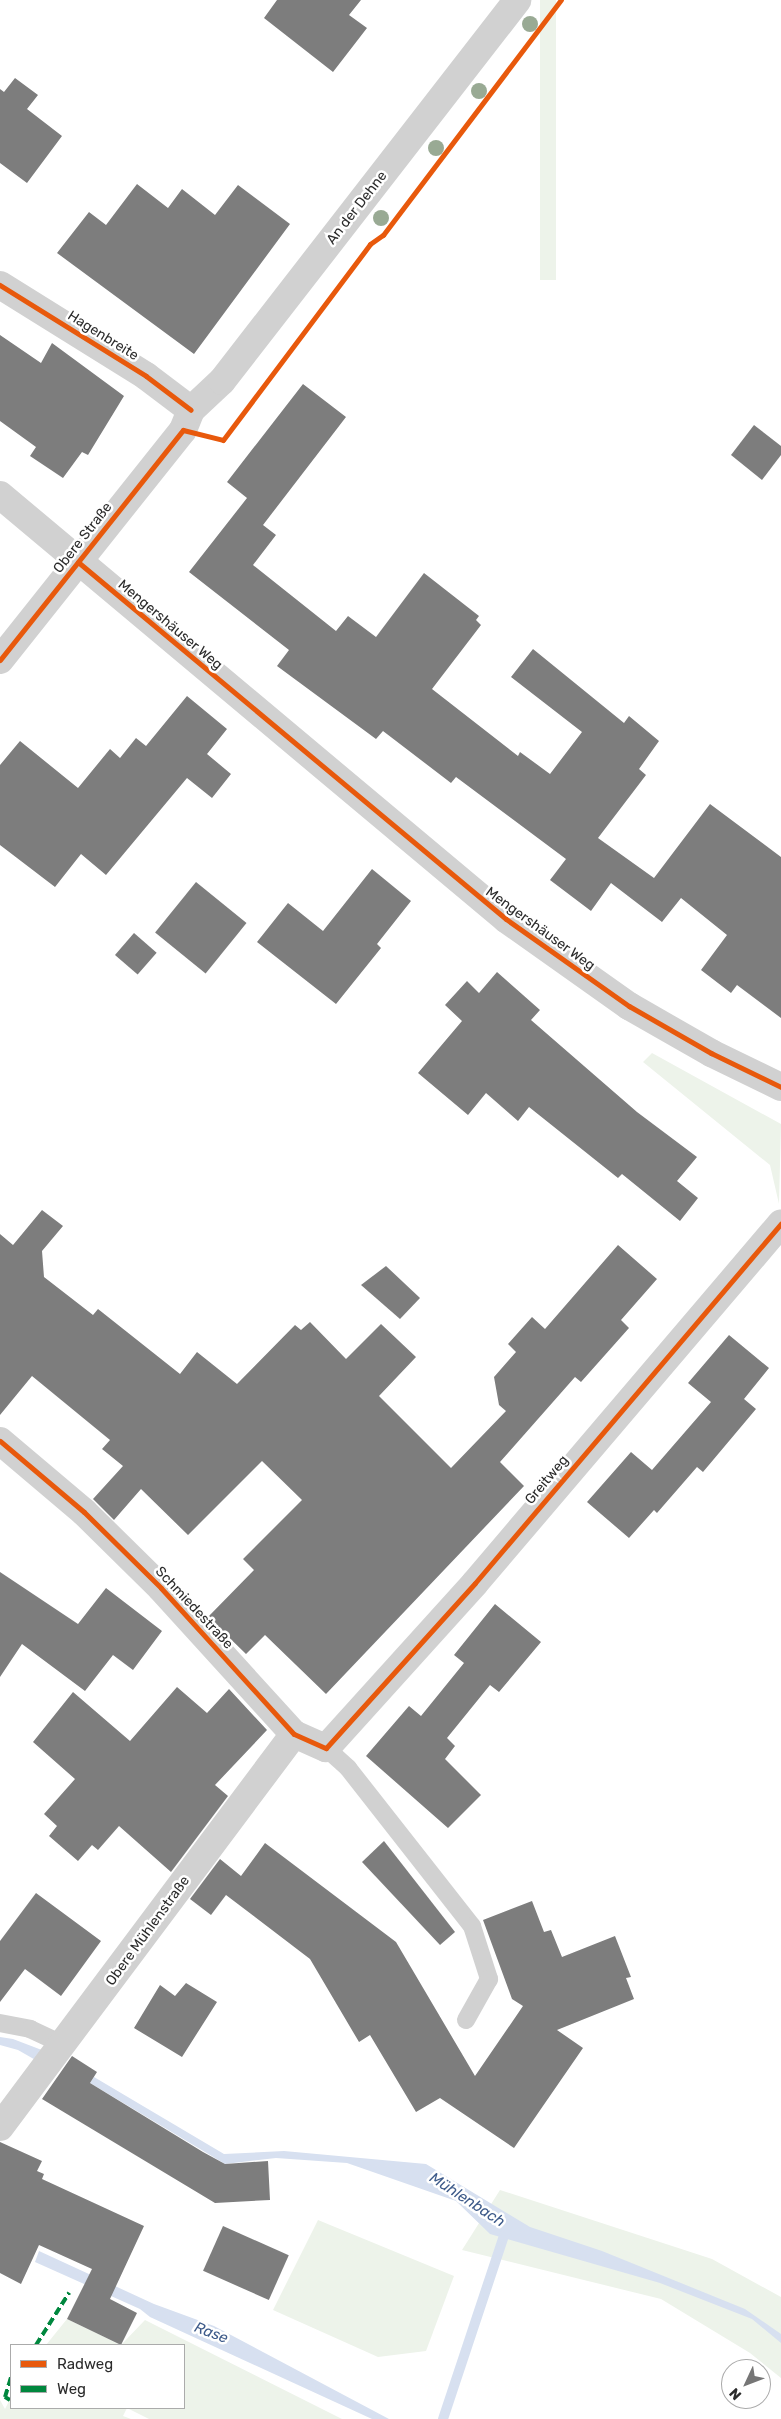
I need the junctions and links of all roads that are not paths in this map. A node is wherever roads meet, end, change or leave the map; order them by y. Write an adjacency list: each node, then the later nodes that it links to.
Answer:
1 (518, 0): 3 (street, An der Dehne)
2 (0, 285): 3 (street, Hagenbreite)
3 (191, 410): 5 (street, Obere Straße)
4 (0, 495): 5 (street, Mengershäuser Weg)
5 (78, 562): 6 (street, Obere Straße); 7 (street, Mengershäuser Weg)
6 (0, 660)
7 (781, 1087)
8 (781, 1224): 11 (street, Greitweg)
9 (0, 1441): 10 (street, Schmiedestraße)
10 (294, 1734): 11 (street, Schmiedestraße); 14 (street, Obere Mühlenstraße)
11 (326, 1748): 12 (lane)
12 (466, 2020)
13 (0, 2023): 14 (lane)
14 (56, 2056): 15 (street, Obere Mühlenstraße)
15 (0, 2127)

